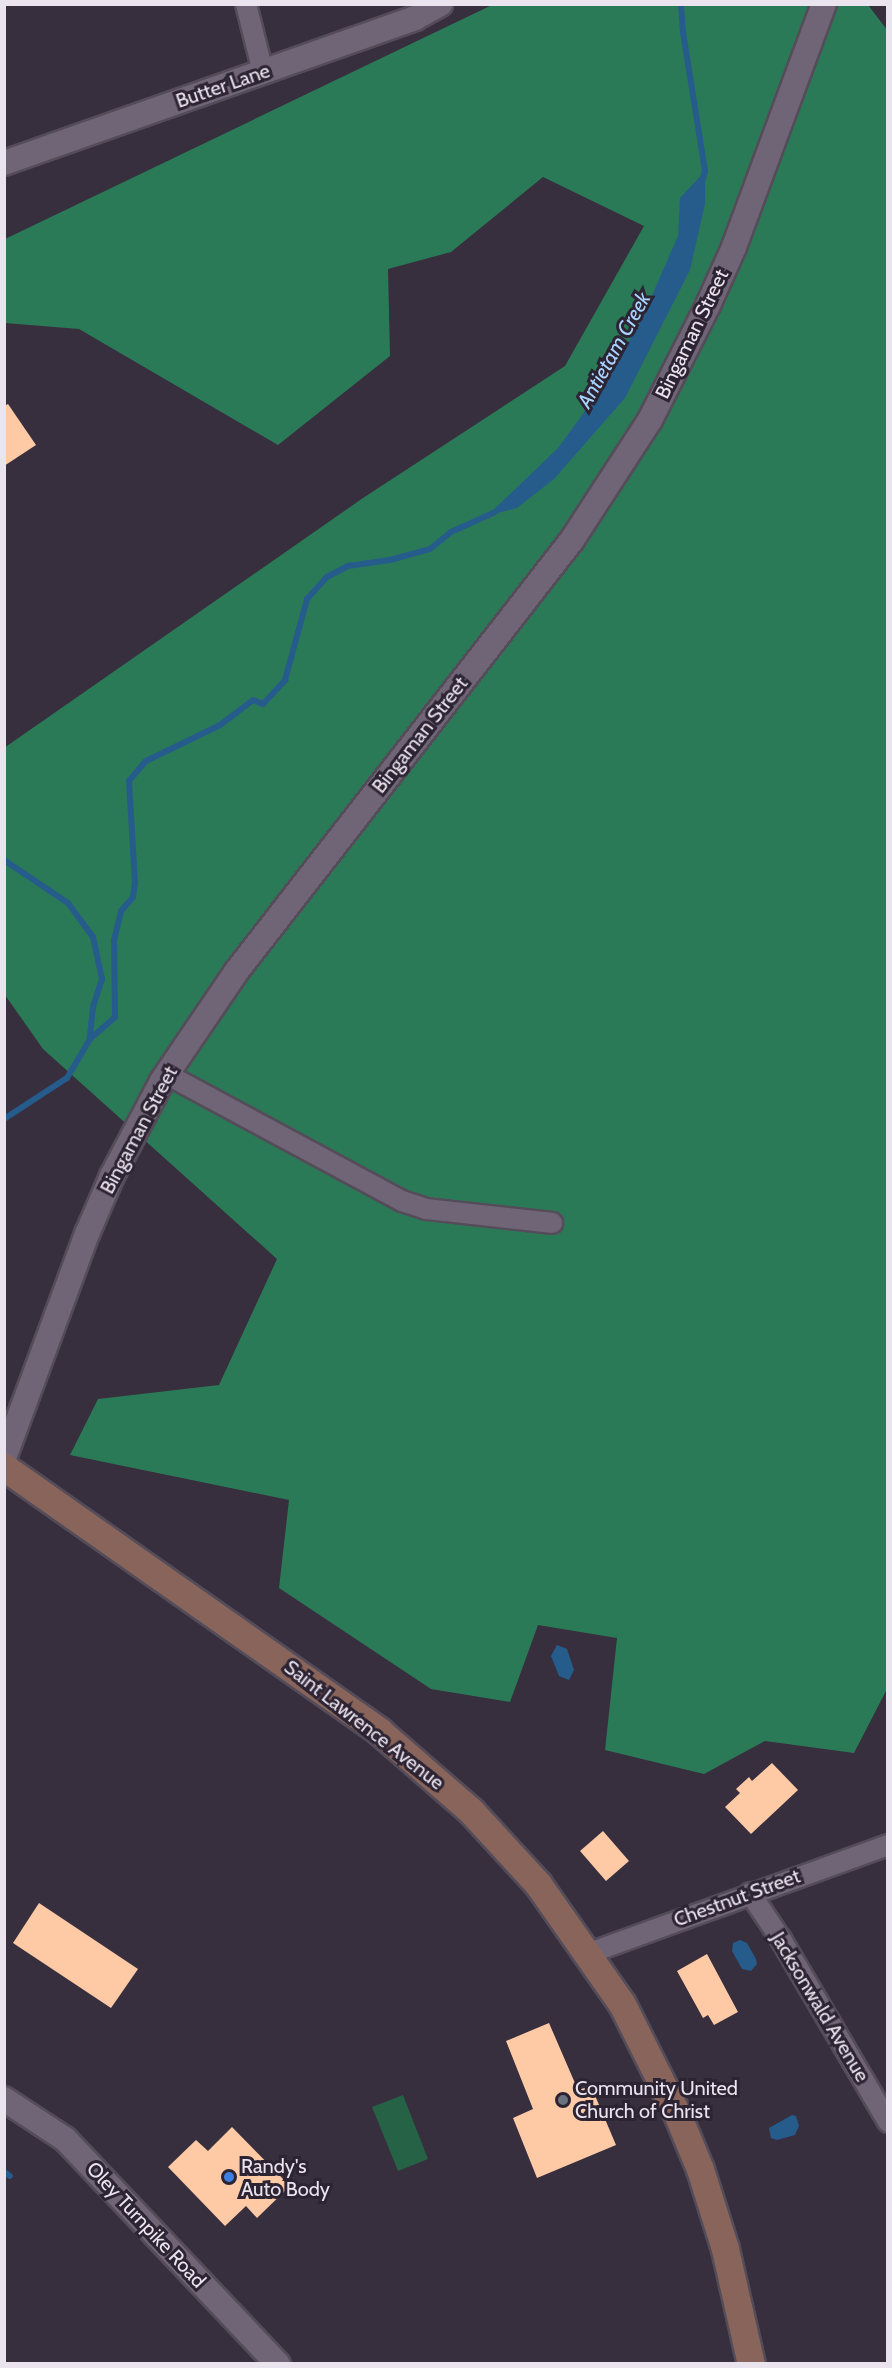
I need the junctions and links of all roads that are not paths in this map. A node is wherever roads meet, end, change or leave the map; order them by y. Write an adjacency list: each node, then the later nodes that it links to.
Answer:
1 (246, 4): 4 (street)
2 (440, 4): 4 (street, Butter Lane)
3 (824, 4): 6 (street, Bingaman Street)
4 (263, 72): 5 (street, Butter Lane)
5 (4, 163)
6 (166, 1074): 7 (street); 8 (street, Bingaman Street)
7 (552, 1223)
8 (4, 1458)
9 (4, 1467): 12 (main road, Saint Lawrence Avenue)
10 (888, 1845): 11 (street, Chestnut Street)
11 (750, 1893): 12 (street, Chestnut Street); 14 (street, Jacksonwald Avenue)
12 (587, 1954): 16 (main road, Saint Lawrence Avenue)
13 (4, 2099): 15 (street, Oley Turnpike Road)
14 (888, 2122)
15 (278, 2364)
16 (751, 2364)

